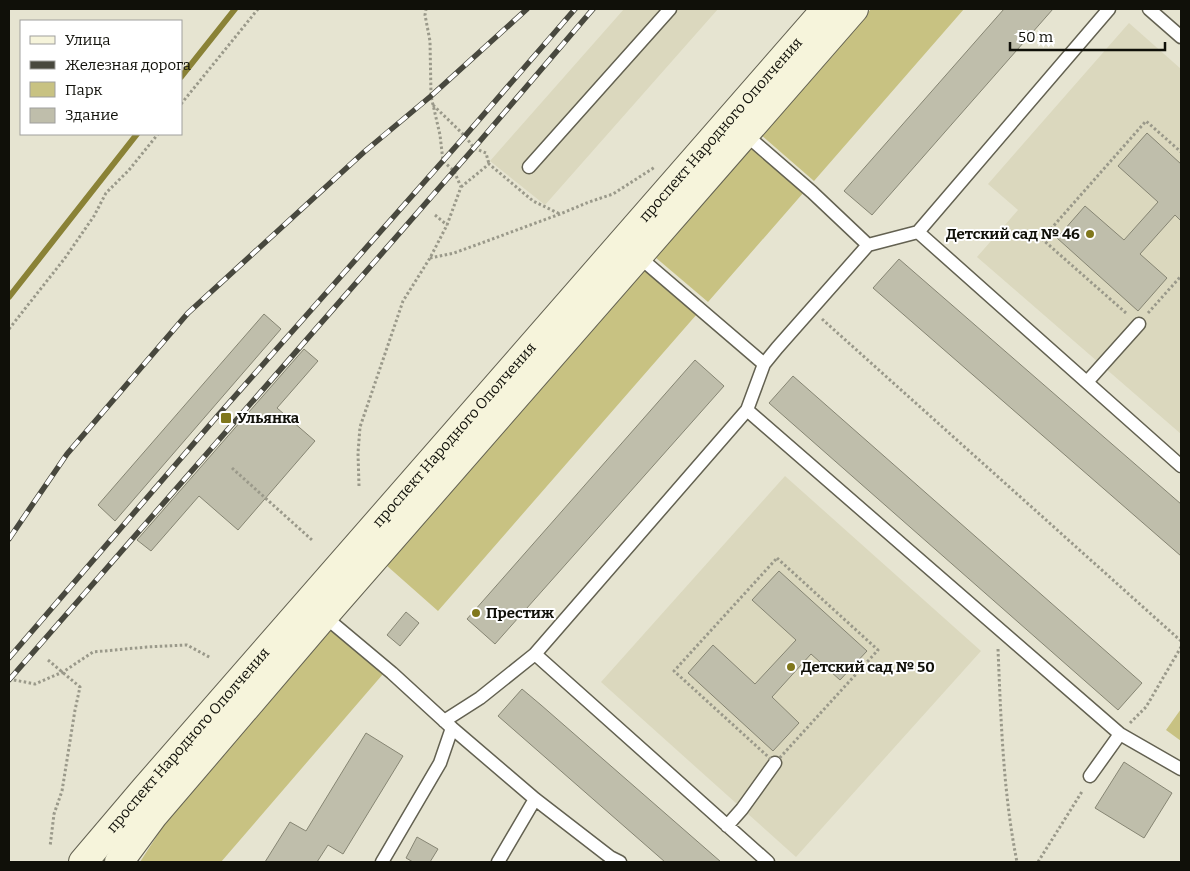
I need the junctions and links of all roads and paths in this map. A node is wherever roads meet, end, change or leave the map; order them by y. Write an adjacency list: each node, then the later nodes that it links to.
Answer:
1 (258, 9): 9 (path)
2 (426, 9): 10 (path)
3 (670, 9): 16 (lane)
4 (826, 9): 54 (main road, проспект Народного Ополчения)
5 (854, 9): 11 (main road, проспект Народного Ополчения)
6 (1109, 9): 21 (lane)
7 (1149, 9): 8 (lane)
8 (1181, 37)
9 (182, 103)
10 (432, 104): 15 (path); 17 (path)
11 (745, 134): 22 (lane); 23 (main road, проспект Народного Ополчения)
12 (157, 135): 28 (path)
13 (1181, 152): 27 (path)
14 (661, 162): 19 (path)
15 (489, 164): 17 (path); 19 (path)
16 (529, 167)
17 (461, 186): 20 (path)
18 (435, 214): 20 (path)
19 (560, 214): 24 (path)
20 (447, 225): 24 (path)
21 (918, 232): 22 (lane); 30 (lane)
22 (868, 245): 26 (lane)
23 (638, 256): 29 (lane); 36 (main road, проспект Народного Ополчения)
24 (430, 258): 34 (path)
25 (1181, 276): 27 (path)
26 (810, 309): 29 (lane); 38 (path)
27 (1139, 324): 30 (lane)
28 (9, 329)
29 (764, 364): 31 (lane)
30 (1087, 382): 32 (lane)
31 (747, 410): 37 (lane); 40 (lane)
32 (1181, 466)
33 (232, 468): 35 (path)
34 (359, 486)
35 (312, 540)
36 (324, 616): 45 (lane); 55 (main road, проспект Народного Ополчения)
37 (997, 628): 46 (lane); 59 (path)
38 (1181, 641)
39 (1181, 647): 46 (path)
40 (535, 654): 45 (lane); 51 (lane)
41 (211, 658): 43 (path)
42 (48, 660): 43 (path)
43 (63, 672): 44 (path); 52 (path)
44 (9, 679)
45 (448, 725): 50 (lane); 56 (lane)
46 (1120, 734): 48 (lane); 49 (lane)
47 (775, 763): 47 (path); 51 (lane)
48 (1181, 769)
49 (1090, 776): 60 (path)
50 (536, 799): 53 (lane); 57 (lane)
51 (727, 826): 58 (lane)
52 (50, 847)
53 (612, 860)
54 (83, 862)
55 (119, 862)
56 (382, 862)
57 (498, 862)
58 (768, 862)
59 (1017, 862)
60 (1038, 862)

